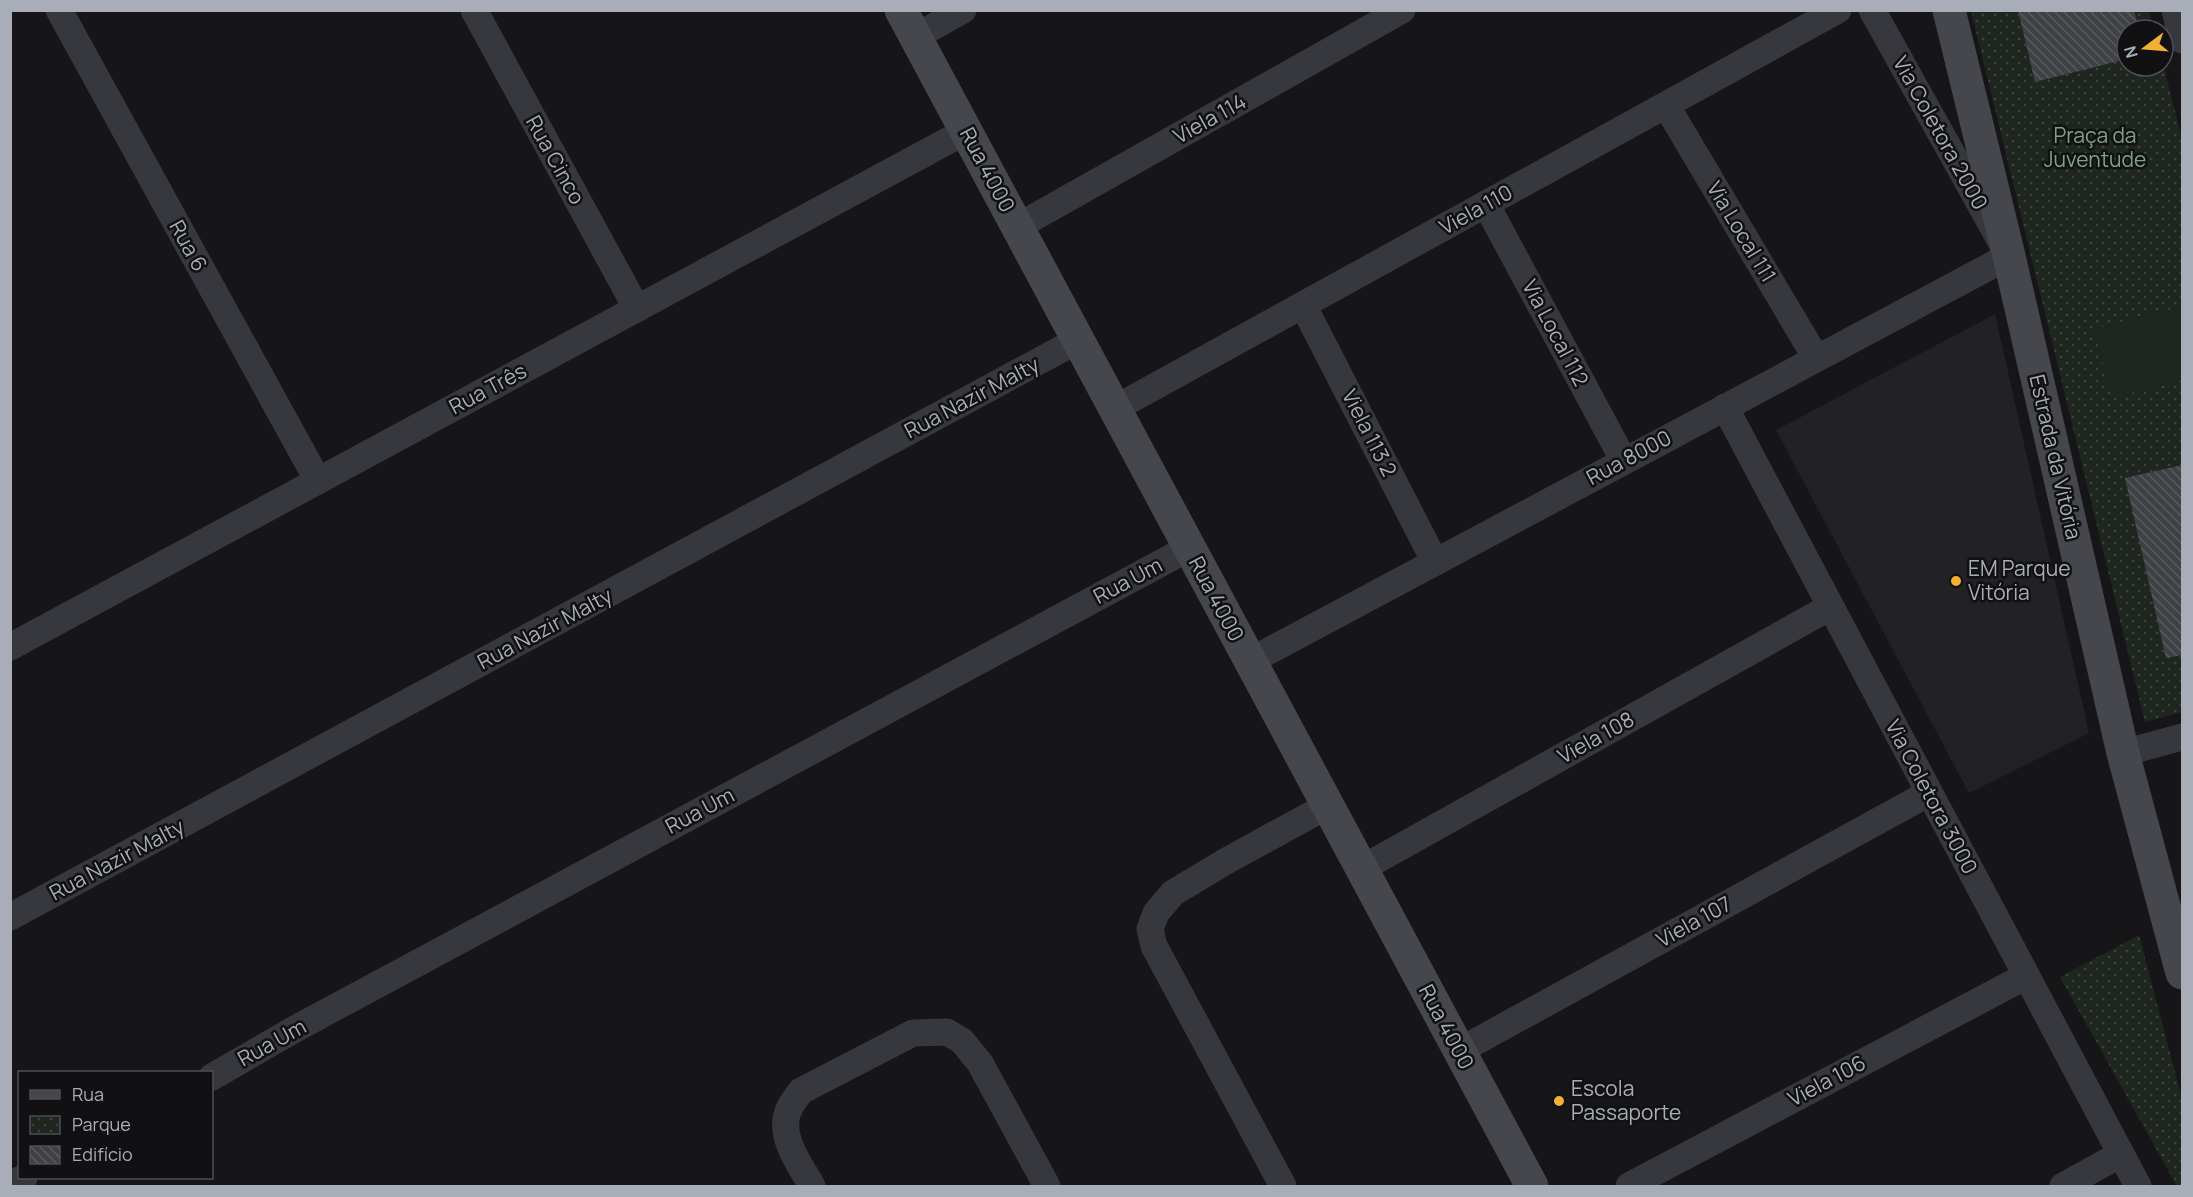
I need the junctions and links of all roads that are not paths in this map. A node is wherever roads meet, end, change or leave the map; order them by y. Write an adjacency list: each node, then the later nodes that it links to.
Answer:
1 (59, 10): 23 (street, Rua 6)
2 (474, 10): 17 (street, Rua Cinco)
3 (963, 10): 9 (street)
4 (1402, 10): 14 (street, Viela 114)
5 (1838, 10): 11 (street, Viela 110)
6 (1872, 10): 15 (street, Via Coletora 2000)
7 (1949, 10): 15 (street, Estrada da Vitória)
8 (2175, 10): 10 (street)
9 (908, 24): 12 (street, Rua 4000)
10 (2182, 40)
11 (1666, 105): 13 (street, Viela 110); 19 (street, Via Local 111)
12 (966, 131): 14 (street, Rua 4000); 17 (street, Rua Três)
13 (1486, 204): 16 (street, Viela 110); 22 (street, Via Local 112)
14 (1017, 227): 18 (street, Rua 4000)
15 (2009, 256): 19 (street, Rua 8000); 30 (street, Estrada da Vitória)
16 (1303, 305): 21 (street, Viela 110); 25 (street, Viela 113 2)
17 (637, 309): 23 (street, Rua Três)
18 (1078, 340): 21 (street, Rua 4000); 34 (street, Rua Nazir Malty)
19 (1816, 358): 20 (street, Rua 8000)
20 (1725, 407): 22 (street, Rua 8000); 26 (street, Via Coletora 3000)
21 (1114, 409): 24 (street, Rua 4000)
22 (1624, 461): 25 (street, Rua 8000)
23 (318, 481): 27 (street, Rua Três)
24 (1189, 548): 28 (street, Rua 4000); 38 (street, Rua Um)
25 (1435, 562): 28 (street, Rua 8000)
26 (1830, 607): 31 (street, Via Coletora 3000); 33 (street, Viela 108)
27 (10, 647)
28 (1250, 661): 32 (street, Rua 4000)
29 (2182, 737): 30 (street)
30 (2124, 753): 35 (street, Estrada da Vitória)
31 (1929, 793): 36 (street, Via Coletora 3000); 37 (street, Viela 107)
32 (1327, 806): 33 (street, Rua 4000); 42 (street)
33 (1361, 869): 37 (street, Rua 4000)
34 (10, 917)
35 (2182, 973)
36 (2026, 976): 39 (street, Via Coletora 3000); 44 (street, Viela 106)
37 (1459, 1051): 43 (street, Rua 4000)
38 (213, 1076)
39 (2121, 1154): 45 (street); 46 (street, Via Coletora 3000)
40 (812, 1186): 41 (street)
41 (1047, 1186)
42 (1283, 1186)
43 (1532, 1186)
44 (1629, 1186)
45 (2063, 1186)
46 (2138, 1186)

